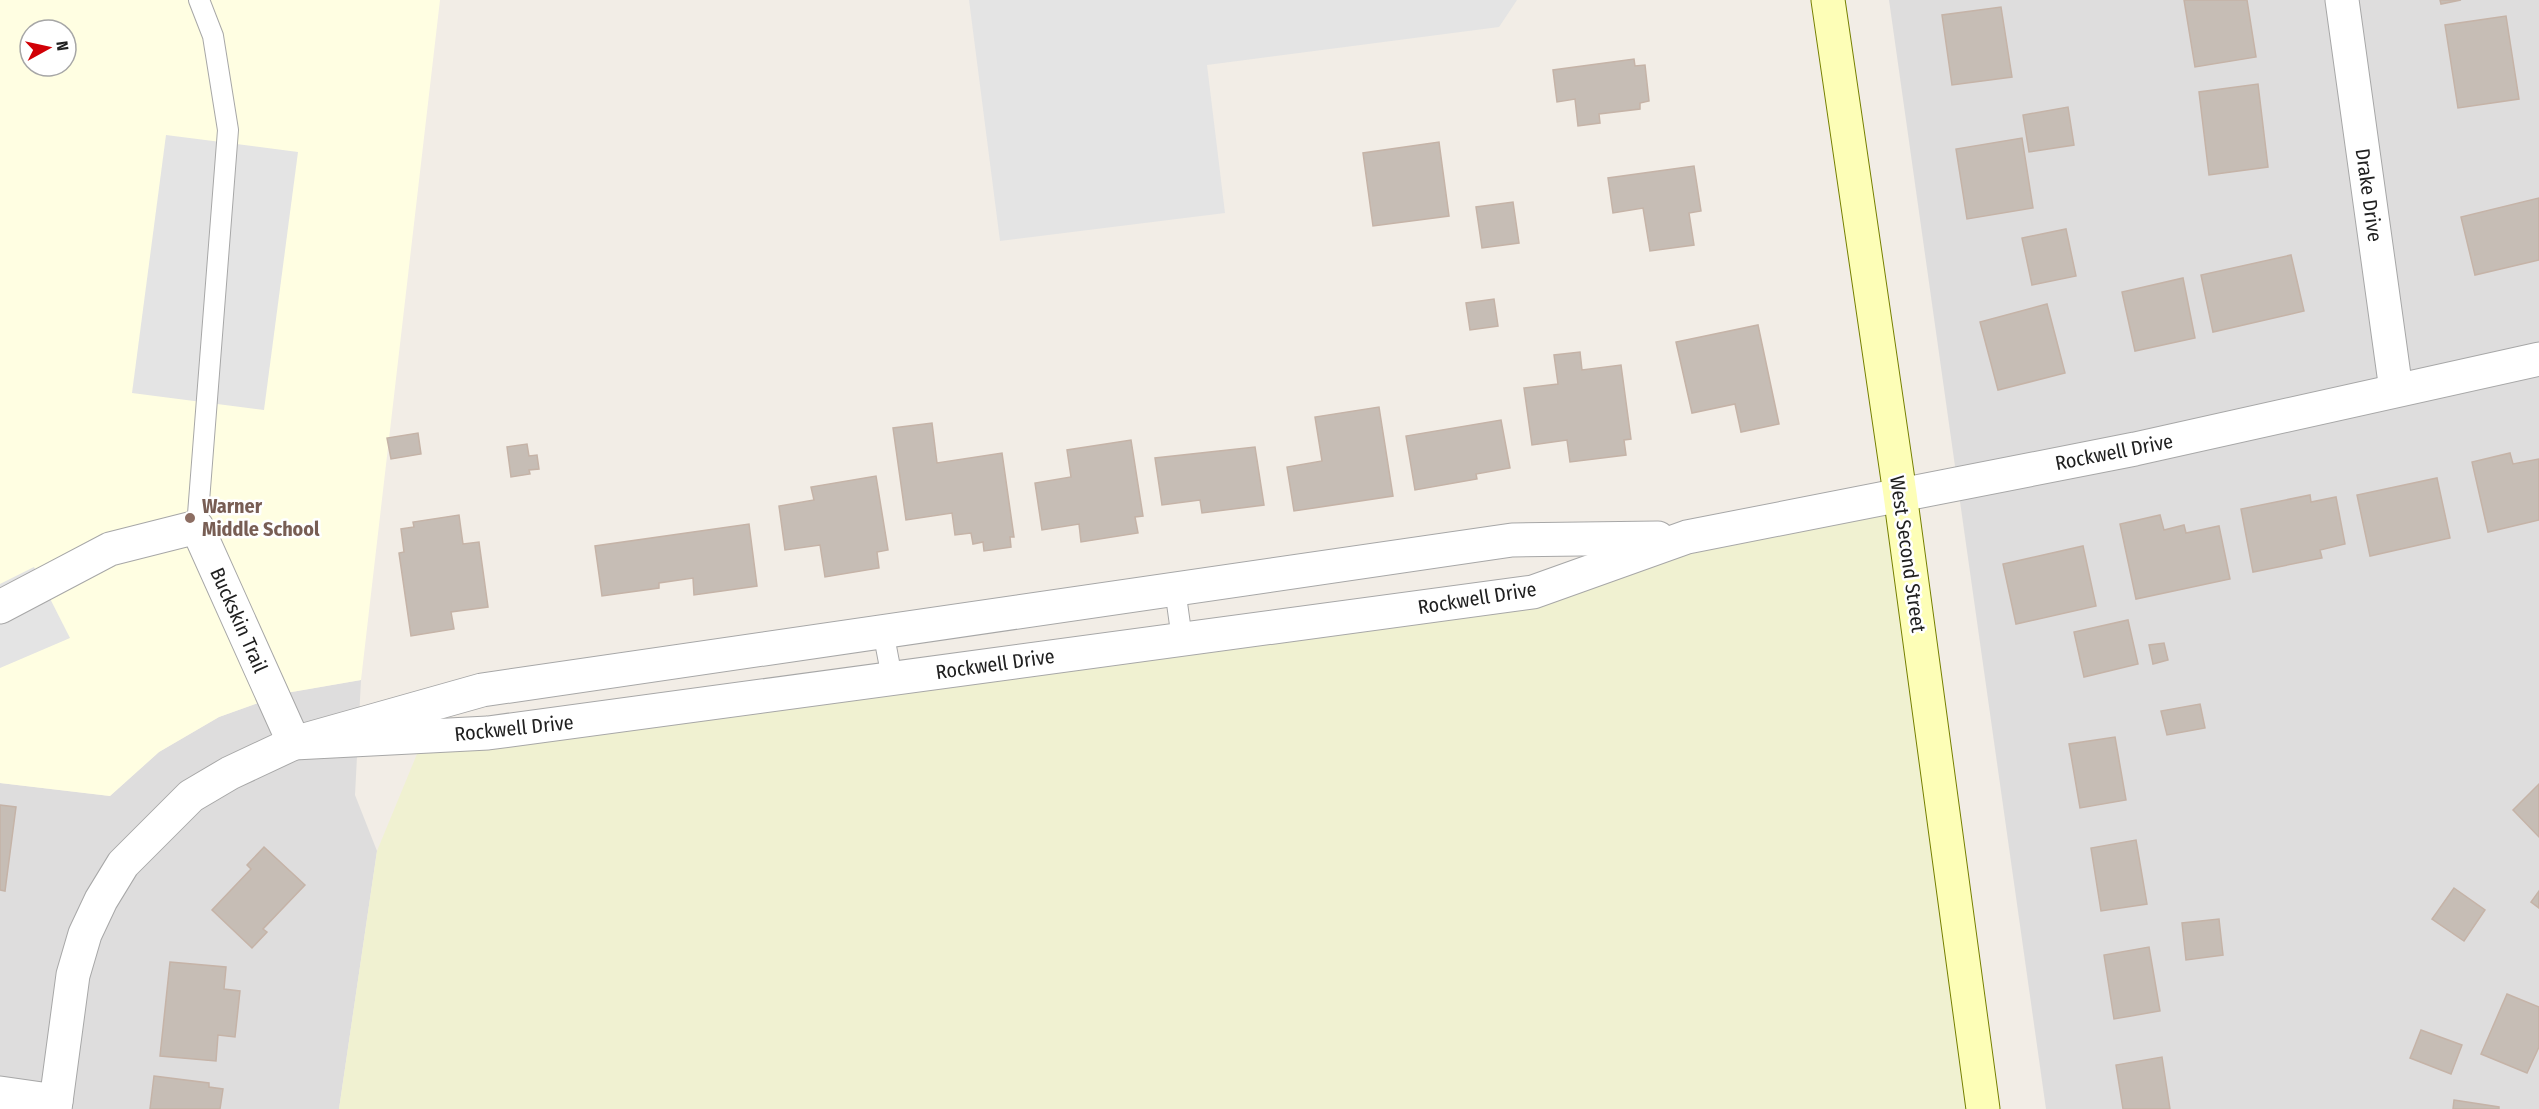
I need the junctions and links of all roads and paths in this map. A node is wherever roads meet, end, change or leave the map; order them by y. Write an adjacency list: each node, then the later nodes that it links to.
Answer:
1 (199, 0): 7 (lane)
2 (1828, 0): 6 (main road, West Second Street)
3 (2342, 0): 5 (street, Drake Drive)
4 (2539, 359): 5 (street, Rockwell Drive)
5 (2396, 390): 6 (street, Rockwell Drive)
6 (1899, 494): 8 (street, Rockwell Drive); 17 (main road, West Second Street)
7 (197, 527): 10 (street); 14 (street, Buckskin Trail)
8 (1687, 537): 9 (street, Rockwell Drive); 12 (street, Rockwell Drive)
9 (1175, 589): 11 (street, Rockwell Drive); 12 (lane)
10 (0, 607)
11 (883, 631): 13 (lane); 14 (street, Rockwell Drive)
12 (1182, 639): 13 (street, Rockwell Drive)
13 (892, 678): 14 (street, Rockwell Drive)
14 (294, 743): 16 (street, Rockwell Drive)
15 (0, 1093): 16 (street)
16 (55, 1105)
17 (1983, 1109)

